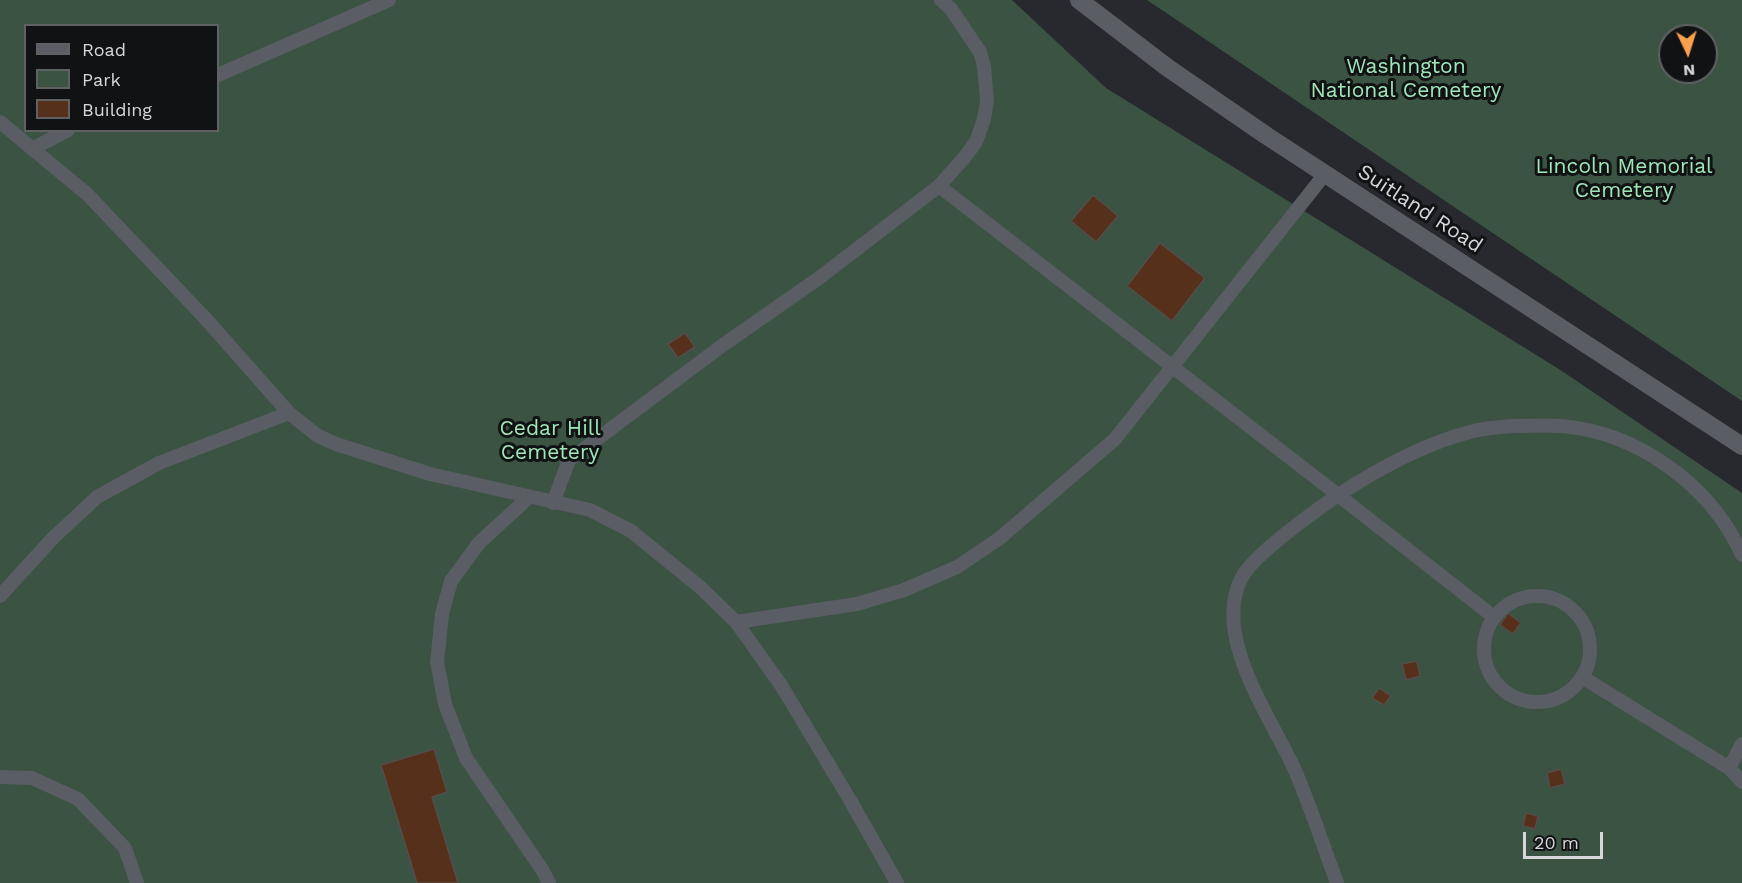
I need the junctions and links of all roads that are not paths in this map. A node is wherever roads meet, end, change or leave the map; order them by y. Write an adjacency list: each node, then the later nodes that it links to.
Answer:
1 (388, 0): 4 (lane)
2 (941, 0): 9 (lane)
3 (1079, 0): 8 (main road, Suitland Road)
4 (219, 75)
5 (0, 122): 7 (lane)
6 (64, 132): 7 (lane)
7 (32, 149): 11 (lane)
8 (1325, 174): 10 (lane); 12 (main road, Suitland Road)
9 (939, 186): 10 (lane); 15 (lane)
10 (1172, 367): 13 (lane); 19 (lane)
11 (289, 413): 14 (lane); 17 (lane)
12 (1742, 446)
13 (1338, 495): 16 (lane); 18 (lane); 28 (lane)
14 (529, 497): 15 (lane); 26 (lane)
15 (553, 503): 19 (lane)
16 (1742, 555)
17 (0, 596)
18 (1494, 617): 20 (lane); 20 (lane)
19 (736, 622): 27 (lane)
20 (1582, 677): 22 (lane)
21 (1742, 744): 22 (lane)
22 (1729, 768): 24 (lane)
23 (0, 777): 25 (lane)
24 (1742, 782)
25 (137, 883)
26 (549, 883)
27 (897, 883)
28 (1337, 883)

